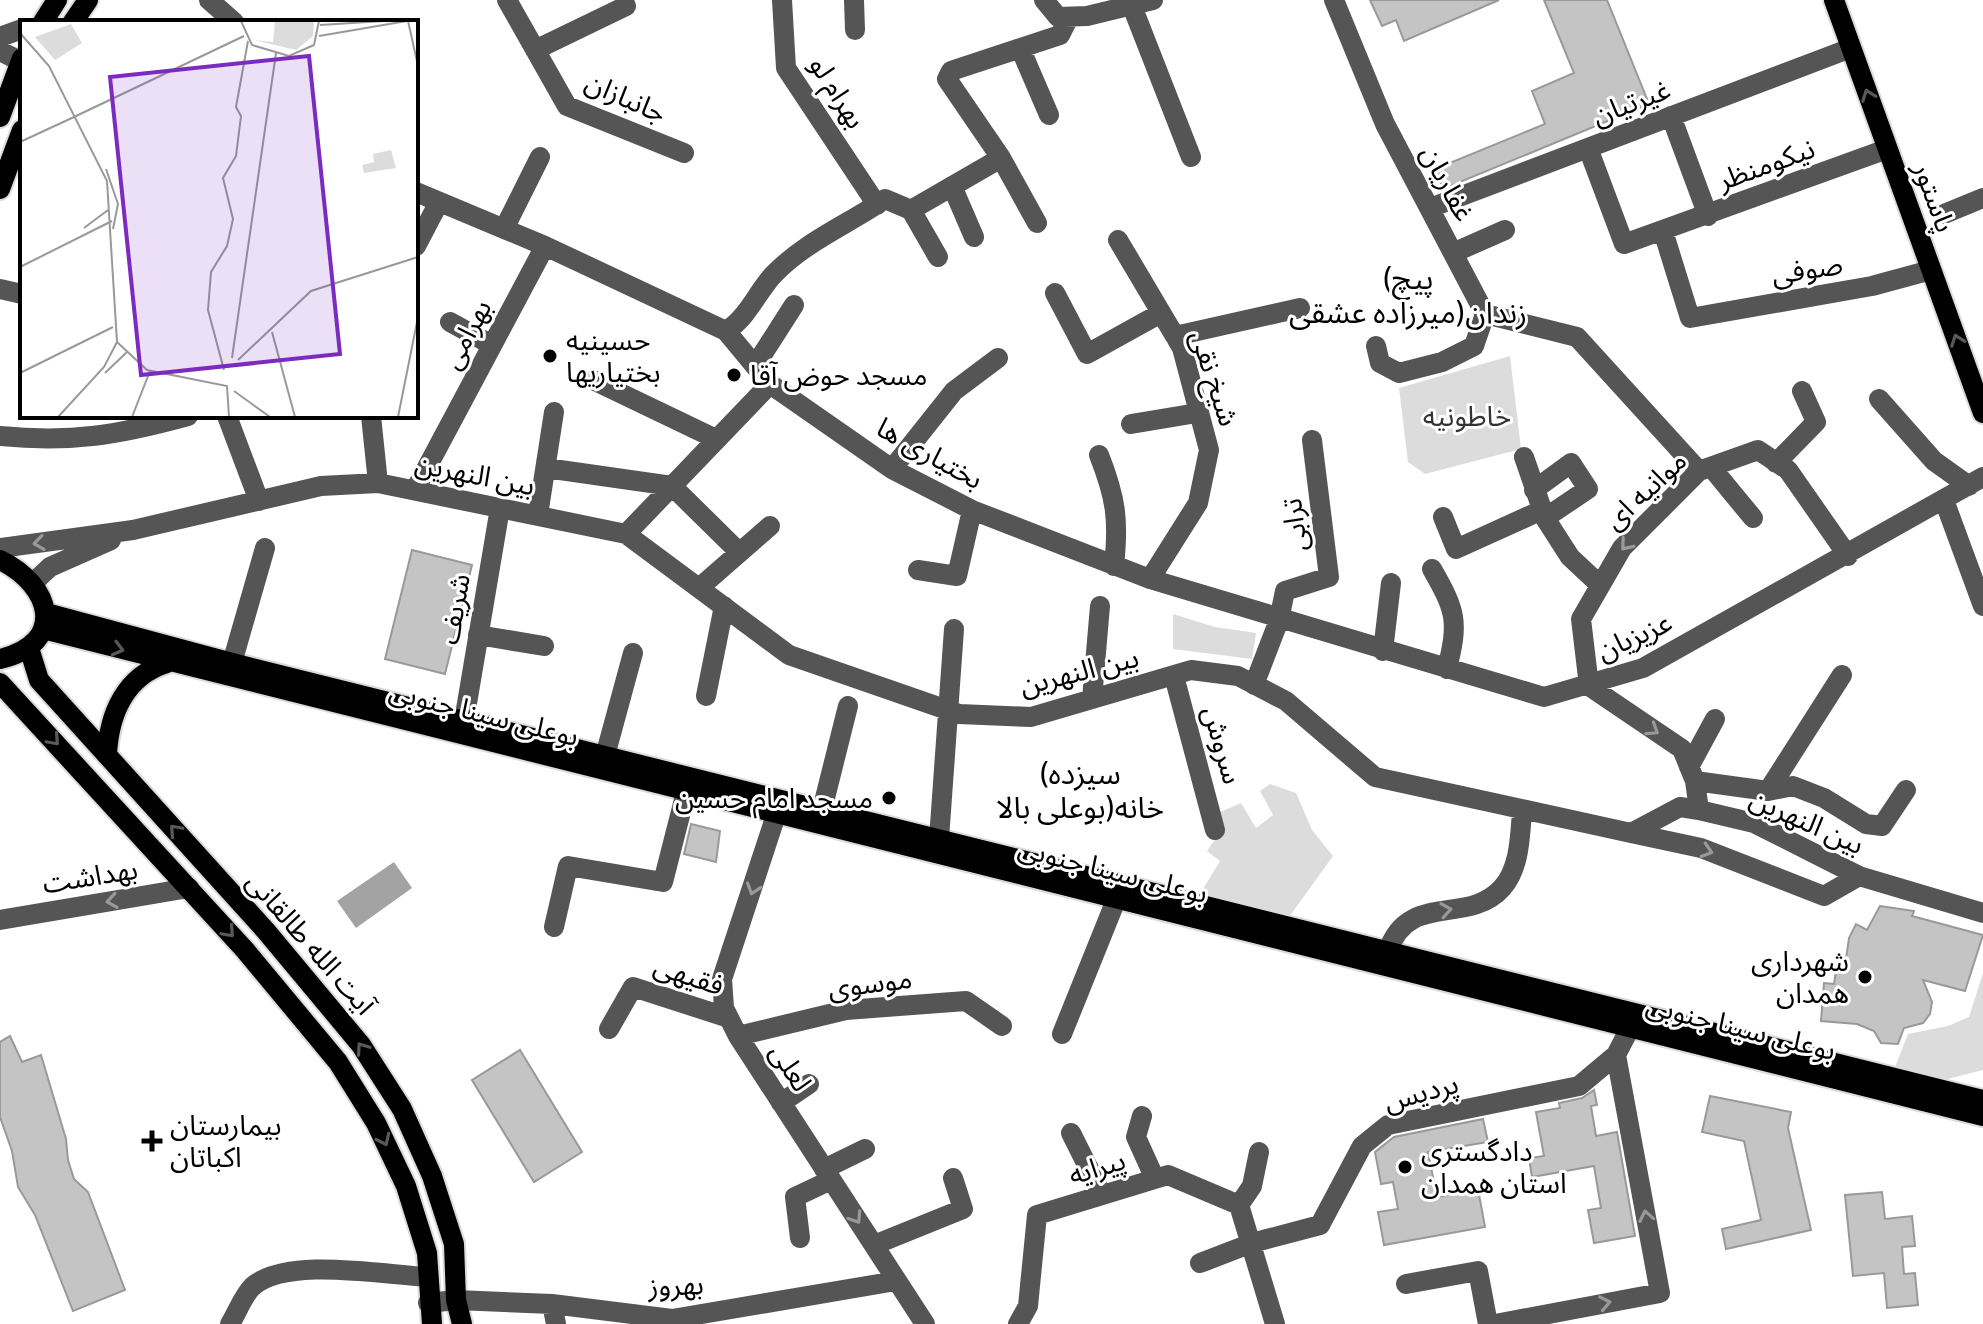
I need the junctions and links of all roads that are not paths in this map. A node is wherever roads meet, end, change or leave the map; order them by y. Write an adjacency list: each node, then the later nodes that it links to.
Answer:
1 (88, 0): 13 (main road)
2 (209, 0): 14 (street)
3 (507, 0): 19 (street, جانبازان)
4 (782, 0): 39 (street, بهرام لو)
5 (854, 0): 16 (street)
6 (1044, 0): 12 (street)
7 (1153, 0): 11 (street)
8 (1334, 0): 40 (street, غفاریان)
9 (1834, 0): 18 (main road, پاستور)
10 (626, 6): 19 (street)
11 (1132, 6): 12 (street); 32 (street)
12 (1069, 17): 20 (street)
13 (74, 20)
14 (232, 20)
15 (20, 30): 17 (street)
16 (855, 30)
17 (0, 37)
18 (1851, 48): 25 (street, غیرتیان); 29 (main road, پاستور, one-way to 18)
19 (535, 50): 30 (street, جانبازان)
20 (1021, 50): 24 (street); 33 (street)
21 (0, 51): 22 (street)
22 (20, 60)
23 (20, 63): 26 (main road)
24 (1049, 115)
25 (1671, 116): 28 (street, غیرتیان); 43 (street)
26 (0, 117)
27 (20, 135): 35 (main road)
28 (1588, 148): 40 (street, غیرتیان); 47 (street, نیکومنظر)
29 (1887, 149): 43 (street, نیکومنظر); 54 (main road, پاستور)
30 (684, 153)
31 (540, 157): 45 (street)
32 (1191, 157)
33 (1001, 158): 34 (street); 44 (street)
34 (952, 186): 41 (street); 48 (street)
35 (0, 189)
36 (418, 193): 38 (street, بختیاری ها)
37 (1983, 198): 42 (street)
38 (439, 202): 45 (street, بختیاری ها); 50 (street)
39 (877, 205): 41 (street); 63 (street)
40 (1430, 208): 52 (street, غفاریان)
41 (911, 210): 53 (street)
42 (1944, 214)
43 (1708, 216): 47 (street, نیکومنظر)
44 (1037, 223)
45 (504, 229): 51 (street, بختیاری ها)
46 (1505, 230): 52 (street)
47 (1663, 231): 54 (street, صوفی)
48 (974, 237)
49 (1118, 240): 60 (street, شیخ نقی)
50 (418, 242)
51 (545, 246): 63 (street, بختیاری ها); 65 (street, بهرامی)
52 (1453, 253): 61 (street, غفاریان)
53 (938, 257)
54 (1931, 270): 75 (main road, پاستور, one-way to 54)
55 (0, 289): 57 (street)
56 (1055, 293): 60 (street)
57 (20, 294)
58 (794, 305): 68 (street)
59 (1300, 308): 64 (street)
60 (1161, 313): 64 (street, شیخ نقی)
61 (1485, 314): 66 (street); 88 (street)
62 (450, 322): 65 (street)
63 (726, 331): 68 (street, بختیاری ها)
64 (1175, 336): 74 (street, شیخ نقی)
65 (492, 345): 92 (street, بهرامی)
66 (1376, 346)
67 (998, 358): 87 (street)
68 (755, 366): 70 (street, بختیاری ها)
69 (593, 380): 81 (street)
70 (770, 384): 81 (street); 87 (street, بختیاری ها)
71 (1802, 391): 85 (street)
72 (1879, 399): 89 (street)
73 (554, 412): 86 (street)
74 (1197, 413): 79 (street); 113 (street, شیخ نقی)
75 (1983, 413)
76 (181, 418): 80 (street)
77 (228, 418): 95 (street)
78 (371, 418): 90 (street)
79 (1131, 424)
80 (0, 436)
81 (716, 439): 91 (street)
82 (1312, 440): 121 (street, ترابی)
83 (1099, 455): 110 (street)
84 (1524, 457): 93 (street)
85 (1776, 463): 88 (street, موانیه ای); 108 (street)
86 (546, 468): 91 (street); 99 (street)
87 (892, 469): 97 (street, بختیاری ها)
88 (1705, 469): 101 (street); 116 (street, موانیه ای, one-way to 116)
89 (1976, 482): 94 (street, عزیزیان)
90 (378, 483): 92 (street, بین النهرین); 95 (street, بین النهرین)
91 (672, 486): 104 (street); 107 (street)
92 (415, 490): 96 (street, بین النهرین)
93 (1534, 490): 98 (street); 98 (street)
94 (1944, 500): 108 (street, عزیزیان); 120 (street)
95 (259, 501): 103 (street, بین النهرین)
96 (500, 508): 99 (street, بین النهرین); 124 (street, شریف)
97 (972, 510): 110 (street, بختیاری ها); 112 (street)
98 (1544, 514): 100 (street); 116 (street)
99 (538, 515): 104 (street, بین النهرین)
100 (1443, 517)
101 (1753, 518)
102 (770, 526): 107 (street)
103 (133, 530): 105 (street, one-way to 105); 114 (street)
104 (626, 534): 117 (street, بین النهرین)
105 (0, 548)
106 (265, 548): 131 (street)
107 (738, 551): 117 (street)
108 (1848, 556): 137 (street, عزیزیان)
109 (0, 560): 114 (main road)
110 (1114, 566): 113 (street, بختیاری ها)
111 (1432, 569): 132 (street)
112 (918, 570)
113 (1150, 579): 121 (street, بختیاری ها)
114 (33, 583): 122 (main road)
115 (1391, 583): 127 (street)
116 (1600, 585): 137 (street, موانیه ای)
117 (699, 588): 118 (street, بین النهرین)
118 (724, 606): 138 (street); 141 (street, بین النهرین)
119 (1100, 606): 139 (street)
120 (1983, 606)
121 (1279, 620): 127 (street, عزیزیان); 136 (street)
122 (45, 621): 126 (main road); 130 (main road, بوعلی سینا جنوبی, one-way to 130); 131 (main road, بوعلی سینا جنوبی)
123 (954, 629): 141 (street)
124 (478, 635): 125 (street); 143 (street, شریف)
125 (544, 646)
126 (29, 648): 129 (main road); 144 (main road, آیت الله طالقانی)
127 (1383, 651): 132 (street, عزیزیان)
128 (633, 653): 145 (street)
129 (0, 659)
130 (167, 663): 144 (main road); 150 (main road, بوعلی سینا جنوبی)
131 (232, 663): 143 (main road, بوعلی سینا جنوبی)
132 (1447, 669): 137 (street, عزیزیان)
133 (1842, 675): 149 (street)
134 (1174, 676): 136 (street, بین النهرین); 139 (street, بین النهرین); 156 (street, سروش)
135 (0, 683): 151 (main road, آیت الله طالقانی, one-way to 151)
136 (1254, 685): 154 (street, بین النهرین)
137 (1589, 686): 146 (street, one-way to 146)
138 (706, 696)
139 (1092, 699): 141 (street, بین النهرین)
140 (848, 706): 152 (street)
141 (948, 710): 158 (street)
142 (1715, 719): 146 (street)
143 (464, 721): 145 (main road, بوعلی سینا جنوبی)
144 (107, 755): 147 (main road, آیت الله طالقانی)
145 (605, 756): 152 (main road, بوعلی سینا جنوبی)
146 (1692, 774): 149 (street); 153 (street)
147 (127, 777): 151 (main road); 192 (main road, آیت الله طالقانی, one-way to 147)
148 (1906, 790): 149 (street)
149 (1768, 791)
150 (686, 792): 155 (main road, بوعلی سینا جنوبی); 164 (street)
151 (107, 797): 160 (main road, آیت الله طالقانی)
152 (822, 810): 158 (main road, بوعلی سینا جنوبی)
153 (1699, 810): 157 (street, بین النهرین); 159 (street, بین النهرین)
154 (1522, 811): 157 (street, بین النهرین); 165 (street, one-way to 154)
155 (776, 815): 161 (main road, بوعلی سینا جنوبی); 167 (street, لعلی, one-way to 167)
156 (1215, 830)
157 (1631, 833): 159 (street, one-way to 159)
158 (939, 839): 165 (main road, بوعلی سینا جنوبی)
159 (1859, 876): 162 (street, بین النهرین)
160 (189, 888): 163 (street, بهداشت, one-way to 163); 189 (main road, آیت الله طالقانی, one-way to 189)
161 (1116, 900): 168 (main road, بوعلی سینا جنوبی); 170 (street)
162 (1983, 913)
163 (0, 920)
164 (554, 927)
165 (1388, 951): 173 (main road, بوعلی سینا جنوبی)
166 (1002, 1026): 167 (street, موسوی)
167 (733, 1027): 169 (street, فقیهی); 174 (street, لعلی)
168 (1630, 1028): 171 (street, پردیس); 176 (main road, بوعلی سینا جنوبی)
169 (609, 1029)
170 (1062, 1034)
171 (1616, 1055): 186 (street, پردیس); 196 (street, one-way to 171)
172 (809, 1084): 174 (street)
173 (1983, 1100)
174 (781, 1103): 180 (street, لعلی)
175 (1142, 1116): 182 (street)
176 (1983, 1116)
177 (1071, 1133): 183 (street)
178 (865, 1149): 180 (street)
179 (1259, 1152): 184 (street)
180 (828, 1174): 185 (street); 187 (street, لعلی, one-way to 187)
181 (953, 1178): 187 (street)
182 (1155, 1179): 183 (street, پیرایه); 184 (street, پیرایه)
183 (1102, 1195): 201 (street, پیرایه)
184 (1239, 1205): 186 (street)
185 (800, 1238)
186 (1252, 1243): 188 (street, پردیس); 202 (street)
187 (874, 1245): 190 (street, لعلی)
188 (1200, 1263)
189 (428, 1277): 193 (main road, آیت الله طالقانی); 197 (street)
190 (896, 1281): 195 (street, بهروز); 200 (street, لعلی)
191 (1406, 1284): 203 (street)
192 (456, 1300): 193 (street, بهروز); 194 (street, بهروز); 199 (main road, آیت الله طالقانی)
193 (428, 1303): 198 (main road, آیت الله طالقانی)
194 (554, 1314): 195 (street, بهروز)
195 (711, 1319)
196 (1551, 1319): 204 (street)
197 (230, 1324)
198 (432, 1324)
199 (462, 1324)
200 (925, 1324)
201 (1018, 1324)
202 (1275, 1324)
203 (1488, 1324)
204 (1495, 1324)

